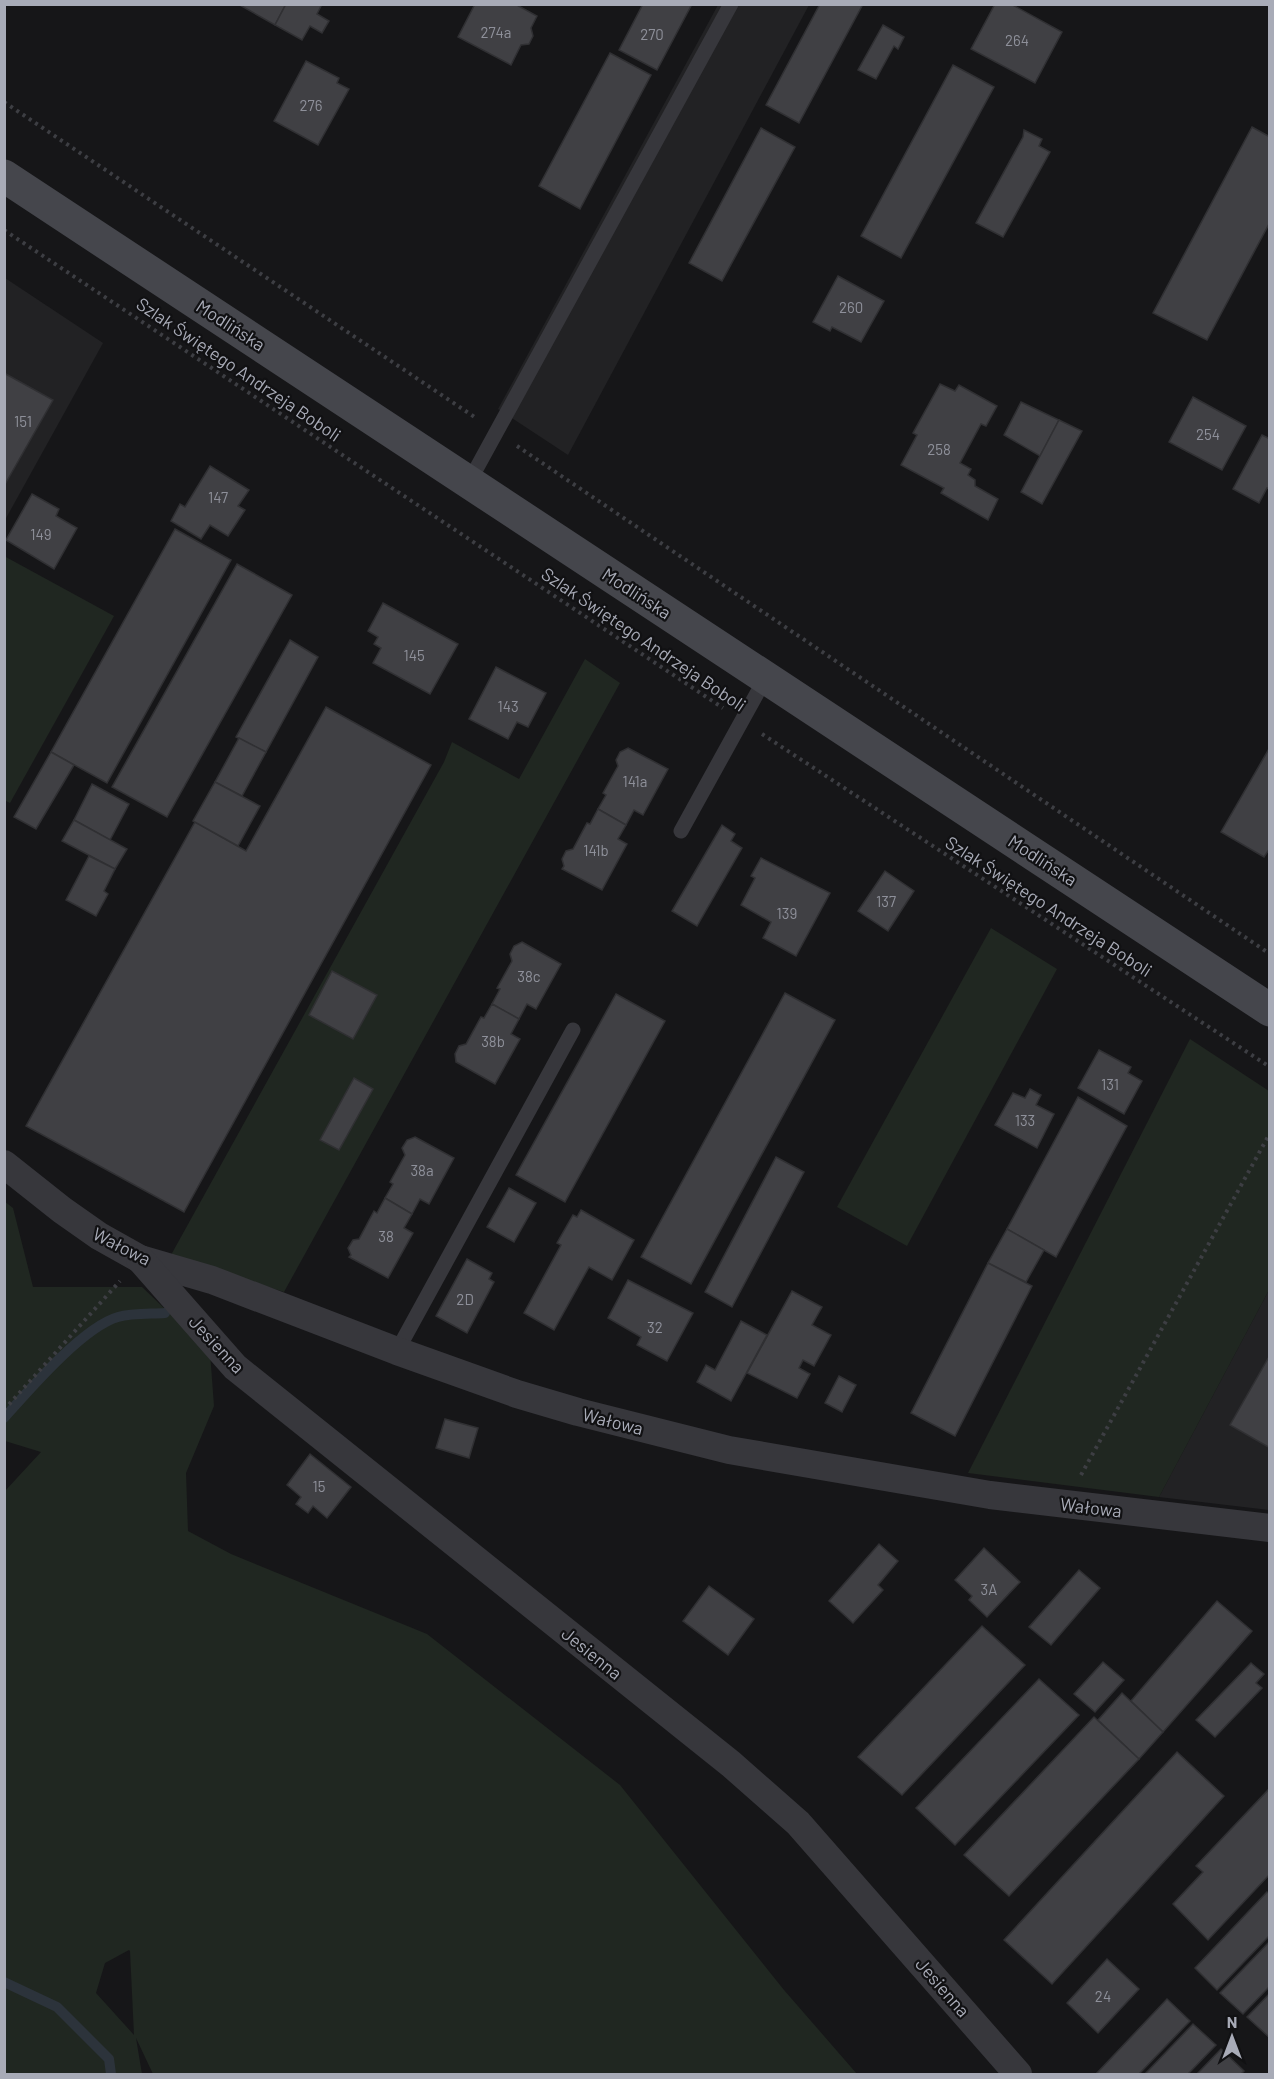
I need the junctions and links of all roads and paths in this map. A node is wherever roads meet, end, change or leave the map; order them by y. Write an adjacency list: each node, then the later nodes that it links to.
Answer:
1 (731, 4): 5 (lane)
2 (4, 102): 5 (path)
3 (4, 176): 6 (main road, Modlińska)
4 (4, 230): 8 (path, Szlak Świętego Andrzeja Boboli)
5 (497, 432): 6 (lane); 10 (path)
6 (469, 482): 7 (main road, Modlińska)
7 (766, 677): 8 (lane); 11 (main road, Modlińska)
8 (742, 721): 9 (lane); 13 (path, Szlak Świętego Andrzeja Boboli)
9 (681, 831)
10 (1269, 954)
11 (1269, 1010)
12 (573, 1030): 17 (lane)
13 (1269, 1067)
14 (1269, 1133): 19 (path)
15 (4, 1164): 16 (street, Wałowa)
16 (140, 1259): 17 (street, Wałowa); 18 (path); 21 (street, Jesienna)
17 (397, 1352): 19 (street, Wałowa)
18 (4, 1410)
19 (1065, 1504): 20 (street, Wałowa)
20 (1269, 1528)
21 (1018, 2074)

